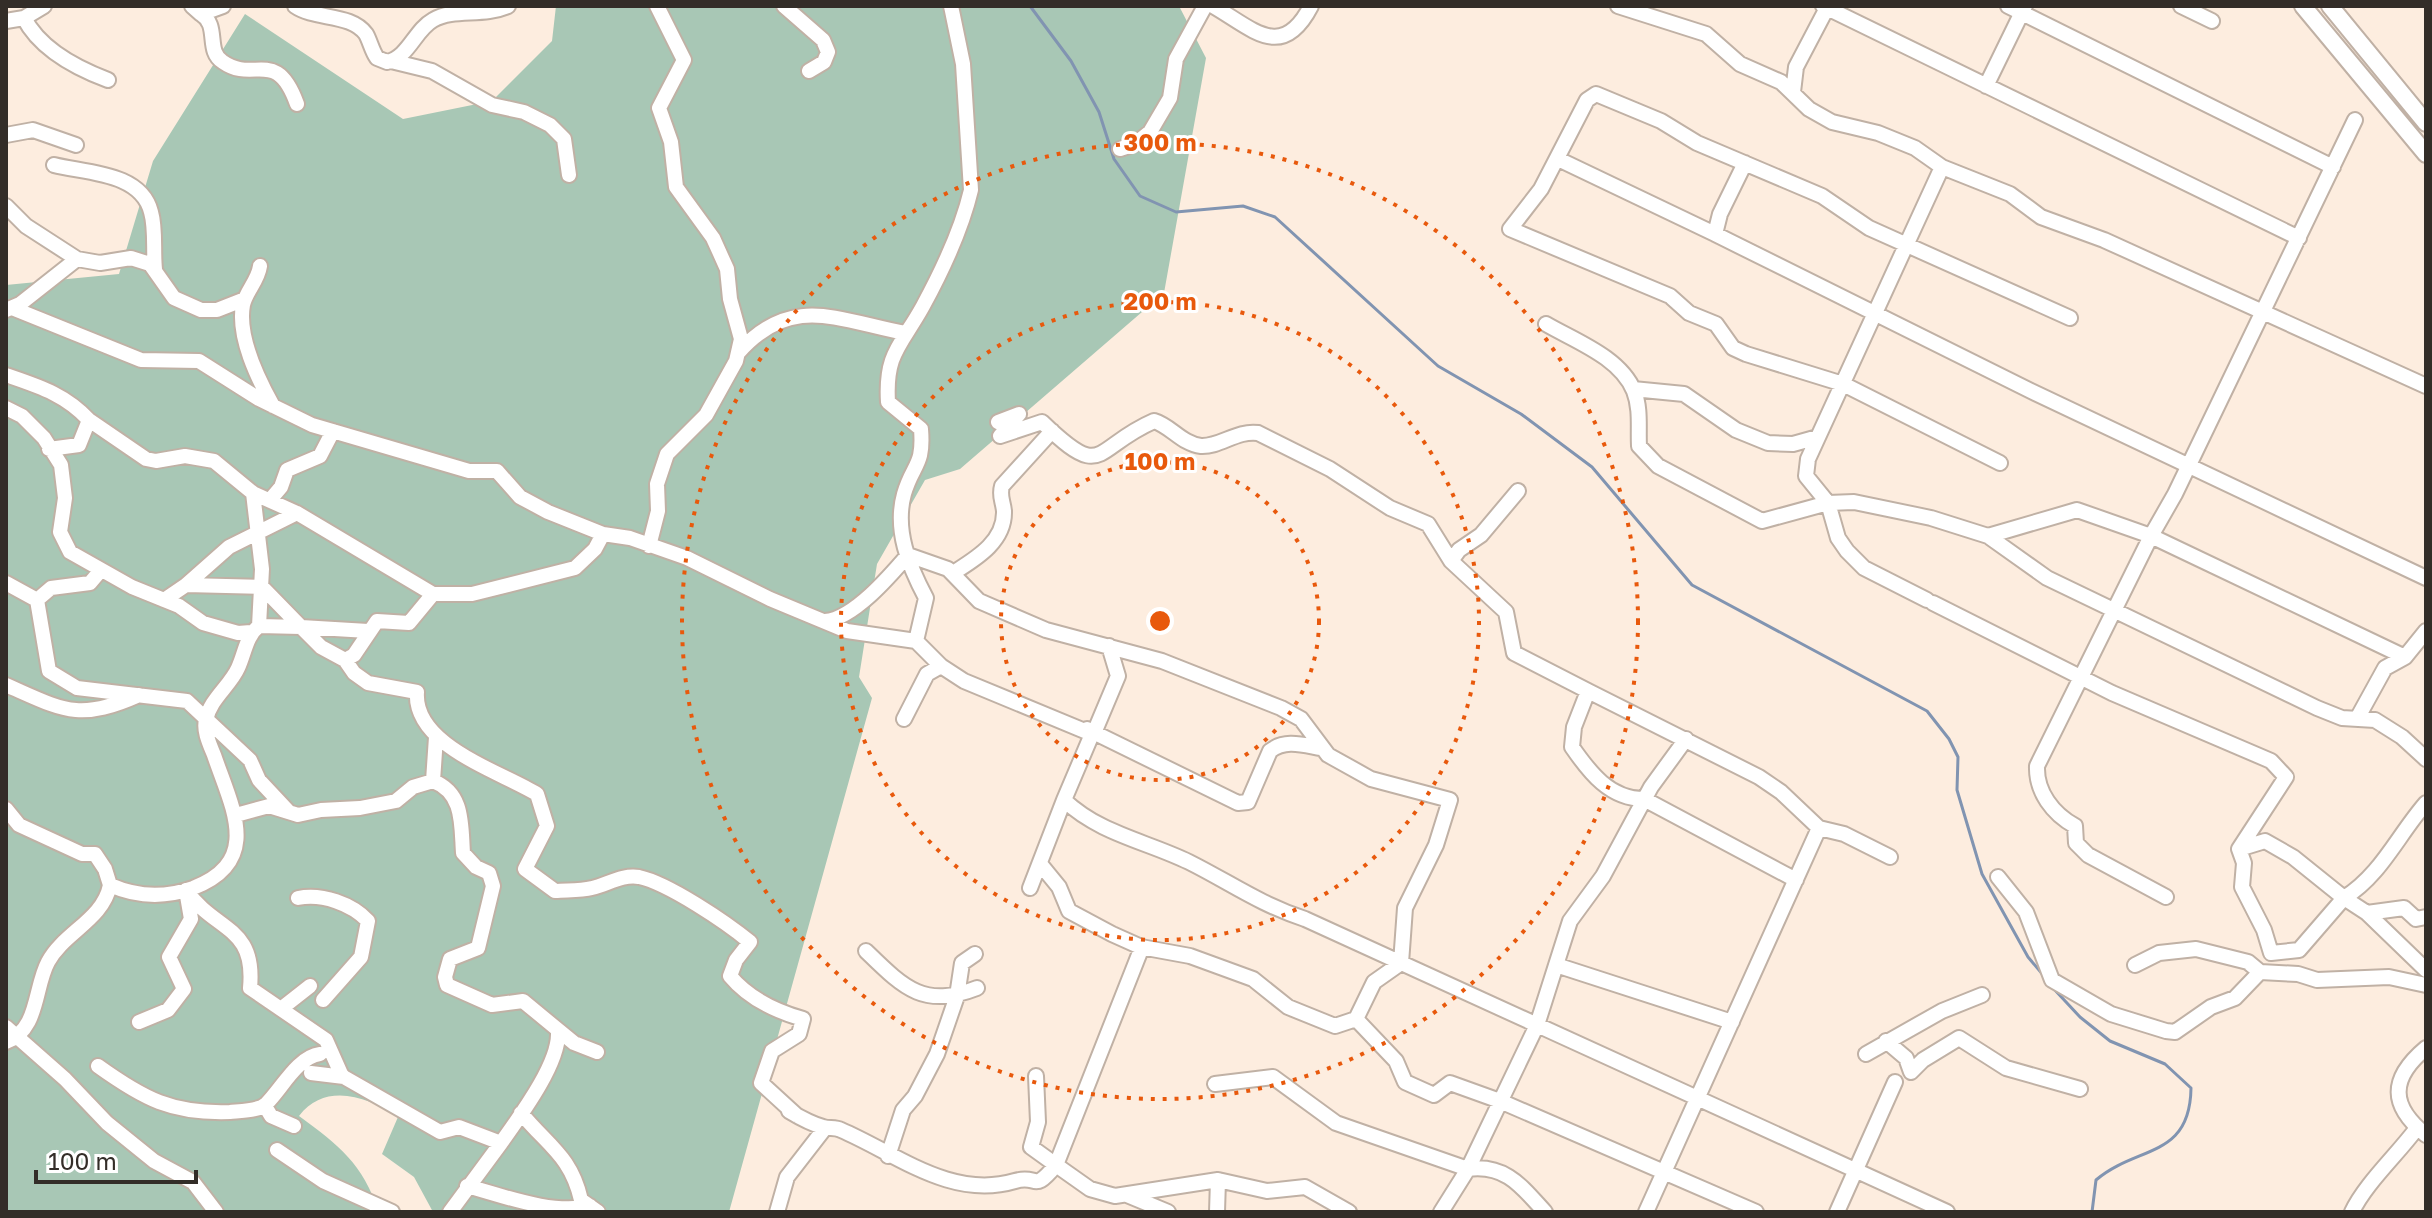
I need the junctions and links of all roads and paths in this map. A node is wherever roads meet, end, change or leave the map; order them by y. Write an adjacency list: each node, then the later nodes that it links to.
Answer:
1 (44, 6): 20 (street)
2 (223, 6): 18 (street)
3 (508, 6): 19 (street)
4 (657, 6): 55 (street)
5 (784, 6): 24 (street)
6 (951, 6): 54 (street)
7 (1205, 6): 33 (street)
8 (1213, 6): 9 (street)
9 (1311, 6)
10 (1618, 6): 27 (street)
11 (2008, 6): 17 (street)
12 (2181, 6): 22 (street)
13 (2303, 6): 34 (main road)
14 (2330, 6): 30 (main road)
15 (1826, 7): 26 (street); 27 (street)
16 (306, 9): 23 (street)
17 (2024, 9): 26 (street); 39 (street)
18 (196, 10): 28 (street)
19 (454, 10): 23 (street)
20 (24, 18): 21 (street); 25 (street)
21 (6, 21)
22 (2212, 21)
23 (391, 61): 40 (street)
24 (809, 71)
25 (108, 80)
26 (1986, 86): 43 (street)
27 (1793, 92): 38 (street)
28 (297, 104)
29 (2355, 120): 39 (street)
30 (2426, 123)
31 (6, 135): 32 (street)
32 (76, 145)
33 (1120, 149)
34 (2426, 154)
35 (1558, 159): 36 (street); 42 (street); 57 (street)
36 (1745, 163): 42 (street); 44 (street)
37 (54, 165): 47 (street)
38 (1942, 167): 44 (street); 50 (street)
39 (2333, 167): 43 (street)
40 (569, 175)
41 (6, 206): 45 (street)
42 (1715, 234): 51 (street)
43 (2299, 238): 50 (street)
44 (1907, 244): 51 (street); 52 (street)
45 (77, 259): 47 (street); 49 (street)
46 (260, 266): 48 (street)
47 (155, 269): 48 (street)
48 (245, 299): 60 (street)
49 (9, 309): 60 (street)
50 (2264, 312): 58 (street); 70 (street)
51 (1875, 313): 57 (street); 70 (street)
52 (2070, 318)
53 (1546, 324): 59 (street)
54 (905, 333): 55 (street); 82 (street)
55 (738, 353): 81 (street)
56 (6, 375): 62 (street)
57 (1843, 384): 66 (street); 69 (street)
58 (2426, 386)
59 (1633, 389): 67 (street); 75 (street)
60 (273, 407): 64 (street)
61 (6, 408): 68 (street)
62 (89, 420): 68 (street); 73 (street)
63 (998, 422): 65 (street)
64 (333, 431): 74 (street); 78 (street)
65 (1052, 431): 83 (street); 85 (street)
66 (1818, 437): 67 (street); 71 (street)
67 (1784, 444): 71 (street)
68 (49, 449): 84 (street)
69 (2000, 463)
70 (2189, 466): 80 (street); 86 (street)
71 (1806, 469): 75 (street)
72 (1518, 491): 83 (street)
73 (253, 493): 74 (street); 77 (street)
74 (270, 500): 76 (street)
75 (1828, 503): 79 (street); 104 (street)
76 (297, 513): 77 (street); 90 (street)
77 (260, 531): 88 (street); 89 (street)
78 (603, 534): 81 (street); 90 (street)
79 (1988, 536): 80 (street); 93 (street)
80 (2151, 536): 93 (street); 101 (street)
81 (649, 546): 94 (street)
82 (908, 555): 85 (street); 94 (street); 99 (street)
83 (1451, 561): 108 (street)
84 (101, 570): 91 (street); 92 (street)
85 (953, 573): 100 (street)
86 (2426, 578)
87 (6, 583): 91 (street)
88 (186, 585): 89 (street); 92 (street)
89 (262, 587): 95 (street); 96 (street)
90 (433, 594): 97 (street)
91 (37, 600): 109 (street)
92 (164, 600): 96 (street)
93 (2115, 610): 104 (street); 111 (street)
94 (825, 621): 99 (street)
95 (301, 627): 96 (street); 97 (street); 102 (street)
96 (255, 629): 107 (street)
97 (368, 631): 102 (street)
98 (2426, 631): 101 (street)
99 (916, 641): 103 (street)
100 (1109, 646): 114 (street); 117 (street)
101 (2405, 657): 111 (street)
102 (345, 660): 115 (street)
103 (941, 666): 105 (street); 112 (street)
104 (2081, 678): 127 (street); 135 (street)
105 (964, 681): 114 (street); 121 (street)
106 (6, 685): 109 (street)
107 (220, 691): 110 (street); 113 (street)
108 (1588, 691): 116 (street); 120 (street)
109 (143, 693): 110 (street)
110 (187, 701): 113 (street)
111 (2358, 717): 118 (street)
112 (904, 719)
113 (205, 720): 124 (street); 125 (street)
114 (1094, 733): 117 (street)
115 (436, 737): 119 (street); 180 (street)
116 (1686, 739): 120 (street); 126 (street)
117 (1321, 748): 144 (street)
118 (2426, 759)
119 (433, 781): 124 (street); 165 (street)
120 (1644, 799): 131 (street); 145 (street)
121 (1064, 800): 129 (street); 144 (street)
122 (2426, 803): 137 (street)
123 (6, 809): 132 (street)
124 (288, 811): 125 (street)
125 (236, 815): 134 (street)
126 (1819, 828): 128 (street); 131 (street)
127 (2239, 849): 137 (street); 142 (street)
128 (1890, 857)
129 (1041, 865): 133 (street); 140 (street)
130 (1998, 877): 147 (street)
131 (1796, 880): 158 (street)
132 (110, 885): 134 (street); 162 (street)
133 (1030, 888)
134 (186, 890): 155 (street); 157 (street)
135 (2166, 897)
136 (298, 898): 154 (street)
137 (2344, 898): 138 (street); 142 (street)
138 (2367, 913): 139 (street); 148 (street)
139 (2426, 917)
140 (1142, 947): 156 (street); 187 (street)
141 (866, 951): 153 (street)
142 (2271, 953): 147 (street)
143 (975, 954): 153 (street)
144 (1401, 963): 156 (street); 159 (street)
145 (1556, 965): 158 (street); 159 (street)
146 (2135, 965): 147 (street)
147 (2254, 967): 149 (street)
148 (2426, 970)
149 (2426, 985)
150 (310, 986): 155 (street)
151 (977, 988): 153 (street)
152 (1982, 995): 163 (street)
153 (957, 996): 186 (street)
154 (323, 1000)
155 (282, 1008): 171 (street)
156 (1356, 1019): 177 (street)
157 (139, 1022)
158 (1732, 1022): 176 (street)
159 (1537, 1025): 176 (street); 177 (street)
160 (6, 1027): 162 (street)
161 (558, 1033): 179 (street)
162 (12, 1040): 195 (street)
163 (1886, 1041): 167 (street); 175 (street)
164 (2426, 1048): 183 (street)
165 (597, 1052)
166 (320, 1054): 178 (street)
167 (1866, 1054)
168 (98, 1066): 178 (street)
169 (311, 1073): 171 (street)
170 (1036, 1076): 187 (street)
171 (344, 1077): 184 (street)
172 (1895, 1082): 189 (street)
173 (1215, 1084): 188 (street)
174 (751, 1089): 180 (street)
175 (2080, 1089)
176 (1698, 1098): 189 (street); 190 (street)
177 (1500, 1101): 188 (street); 190 (street)
178 (265, 1106): 181 (street)
179 (521, 1113): 184 (street); 194 (street)
180 (796, 1115): 182 (street)
181 (294, 1126)
182 (825, 1128): 186 (street); 198 (street)
183 (2422, 1132): 208 (street)
184 (501, 1143): 192 (street)
185 (277, 1150): 196 (street)
186 (888, 1156): 187 (street)
187 (1056, 1165): 193 (street)
188 (1468, 1169): 202 (street); 203 (street)
189 (1856, 1170): 206 (street); 207 (street)
190 (1664, 1172): 204 (street); 205 (street)
191 (1218, 1180): 193 (street); 200 (street); 201 (street)
192 (467, 1186): 194 (street); 197 (street)
193 (1127, 1195): 199 (street)
194 (594, 1209)
195 (216, 1212)
196 (392, 1212)
197 (450, 1212)
198 (777, 1212)
199 (1168, 1212)
200 (1217, 1212)
201 (1349, 1212)
202 (1441, 1212)
203 (1545, 1212)
204 (1646, 1212)
205 (1756, 1212)
206 (1837, 1212)
207 (1947, 1212)
208 (2352, 1212)

